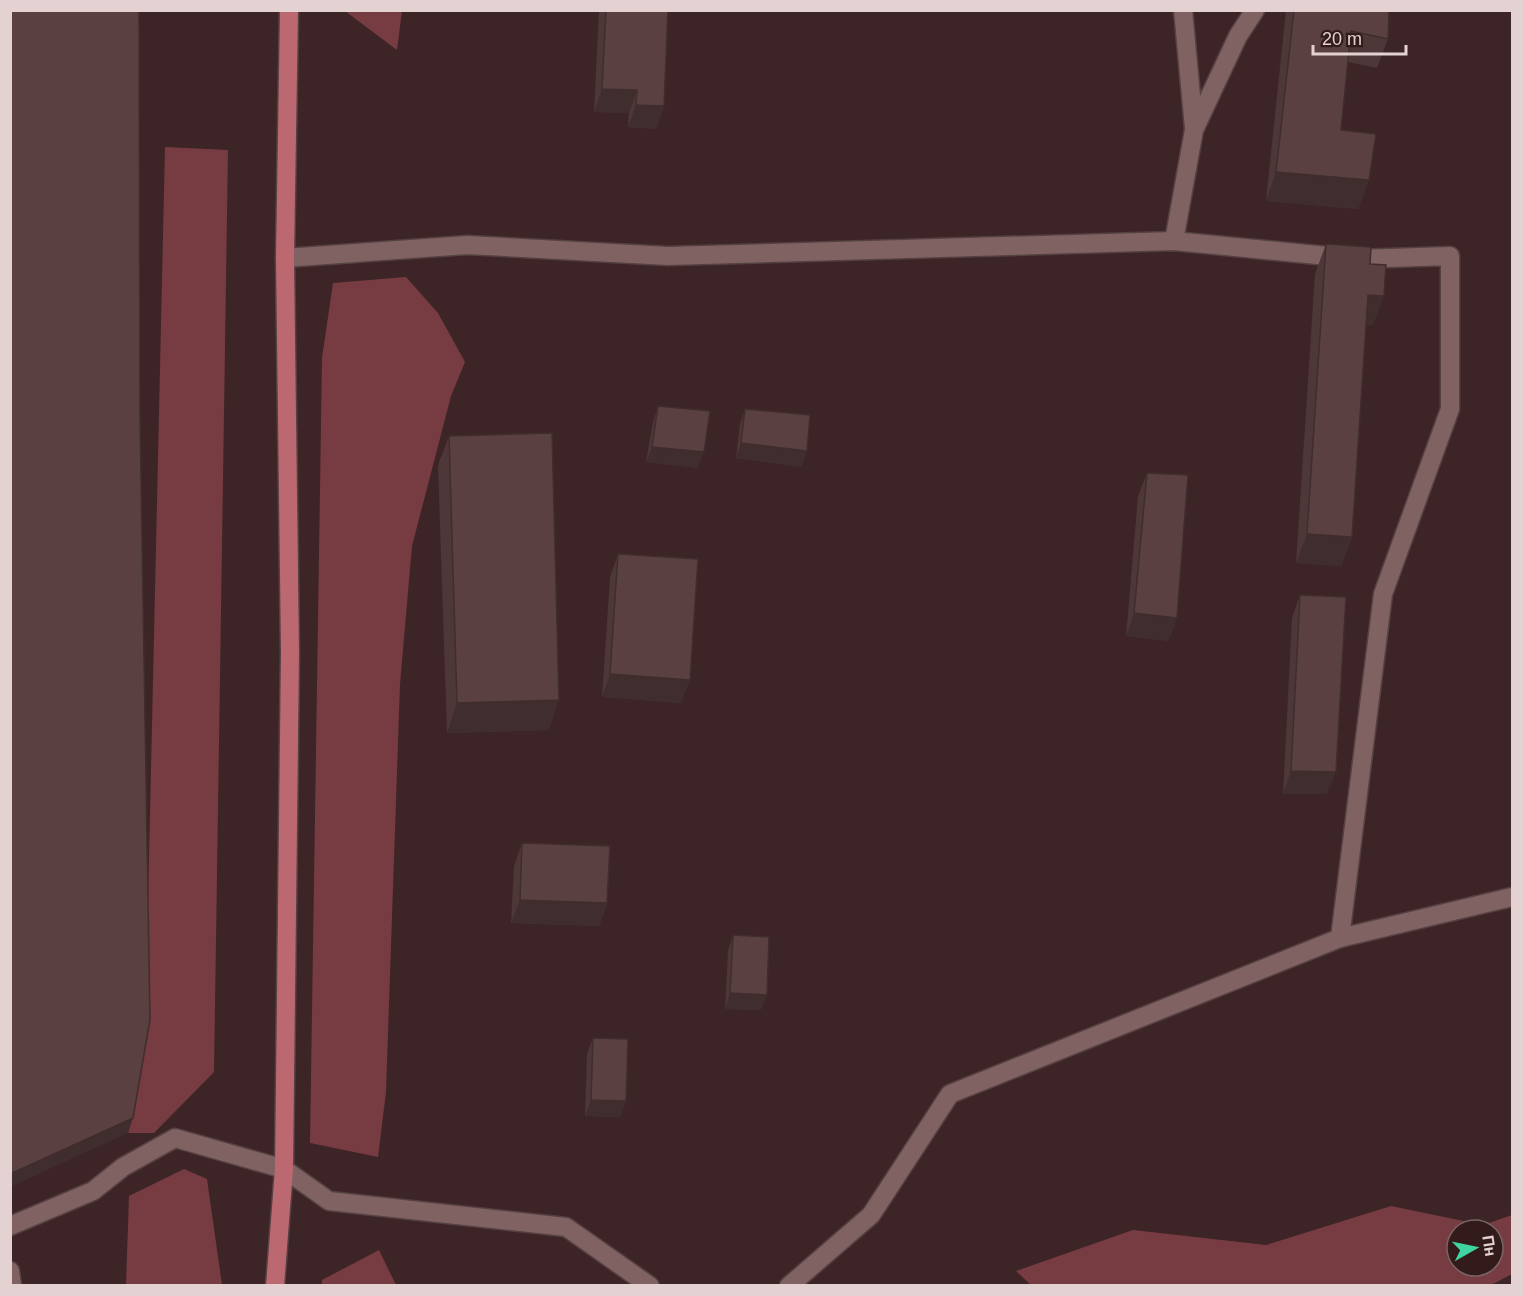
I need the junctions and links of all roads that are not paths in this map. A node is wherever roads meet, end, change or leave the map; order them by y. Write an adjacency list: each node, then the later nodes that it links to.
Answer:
1 (289, 10): 6 (main road)
2 (1183, 10): 4 (street)
3 (1255, 10): 4 (street)
4 (1194, 130): 5 (street)
5 (1174, 241): 6 (street); 8 (street)
6 (285, 258): 9 (main road)
7 (1512, 897): 8 (street)
8 (1340, 938): 15 (street)
9 (284, 1169): 10 (street); 13 (main road); 14 (street)
10 (10, 1226)
11 (10, 1270): 12 (street)
12 (12, 1286)
13 (275, 1286)
14 (650, 1286)
15 (789, 1286)

